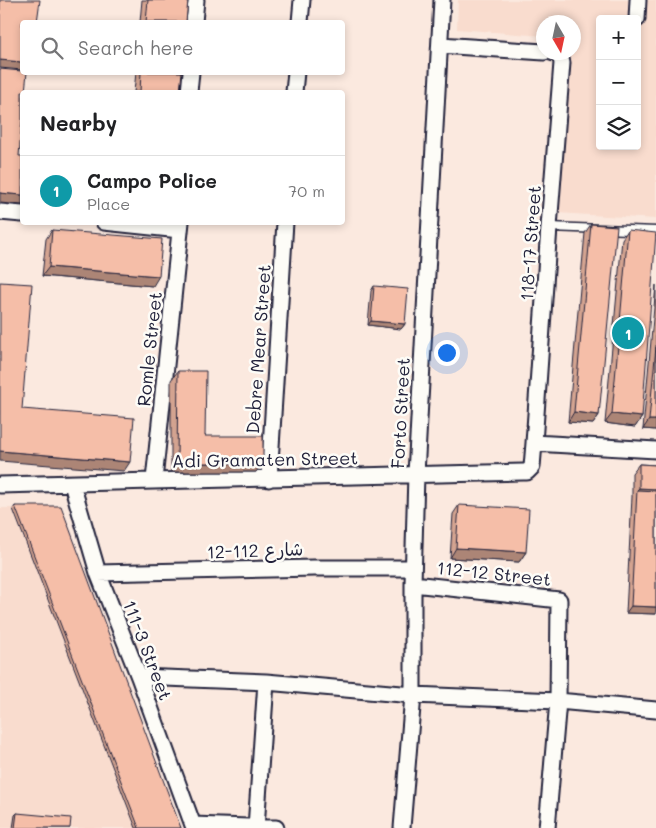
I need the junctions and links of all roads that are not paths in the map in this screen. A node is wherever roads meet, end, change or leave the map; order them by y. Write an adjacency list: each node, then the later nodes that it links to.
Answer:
1 (196, 0): 6 (street)
2 (302, 0): 7 (street)
3 (442, 0): 8 (street, Forto Street)
4 (638, 0): 5 (street)
5 (637, 15)
6 (194, 20)
7 (300, 20)
8 (440, 45): 9 (street); 25 (street, Forto Street)
9 (536, 51)
10 (561, 60): 20 (street, 118-17 Street)
11 (191, 75): 13 (street)
12 (296, 75): 14 (street)
13 (189, 90)
14 (294, 90)
15 (0, 212): 16 (street)
16 (20, 214)
17 (161, 225): 19 (street)
18 (285, 225): 26 (street, Debre Mear Street)
19 (180, 226): 27 (street, Romle Street)
20 (549, 226): 21 (lane); 22 (street, 118-17 Street)
21 (656, 230)
22 (534, 443): 23 (street); 24 (street, 118-17 Street)
23 (656, 450)
24 (530, 470): 25 (street, Adi Gramaten Street)
25 (416, 474): 26 (street, Adi Gramaten Street); 30 (street, Forto Street)
26 (269, 479): 27 (street, Adi Gramaten Street)
27 (154, 480): 28 (street, Adi Gramaten Street)
28 (72, 484): 29 (street, Adi Gramaten Street); 31 (street, 111-3 Street)
29 (0, 486)
30 (413, 568): 31 (street, شارع 112-12); 32 (street, Forto Street)
31 (98, 573): 33 (street, 111-3 Street)
32 (413, 584): 35 (street, Forto Street); 36 (street, 112-12 Street)
33 (139, 677): 34 (street); 38 (street, 111-3 Street)
34 (266, 682): 35 (street); 39 (street)
35 (414, 695): 36 (street); 41 (street, Forto Street)
36 (558, 701): 37 (street); 42 (street)
37 (656, 710)
38 (193, 826): 39 (street)
39 (256, 827): 40 (street)
40 (276, 828)
41 (402, 828)
42 (547, 828)

